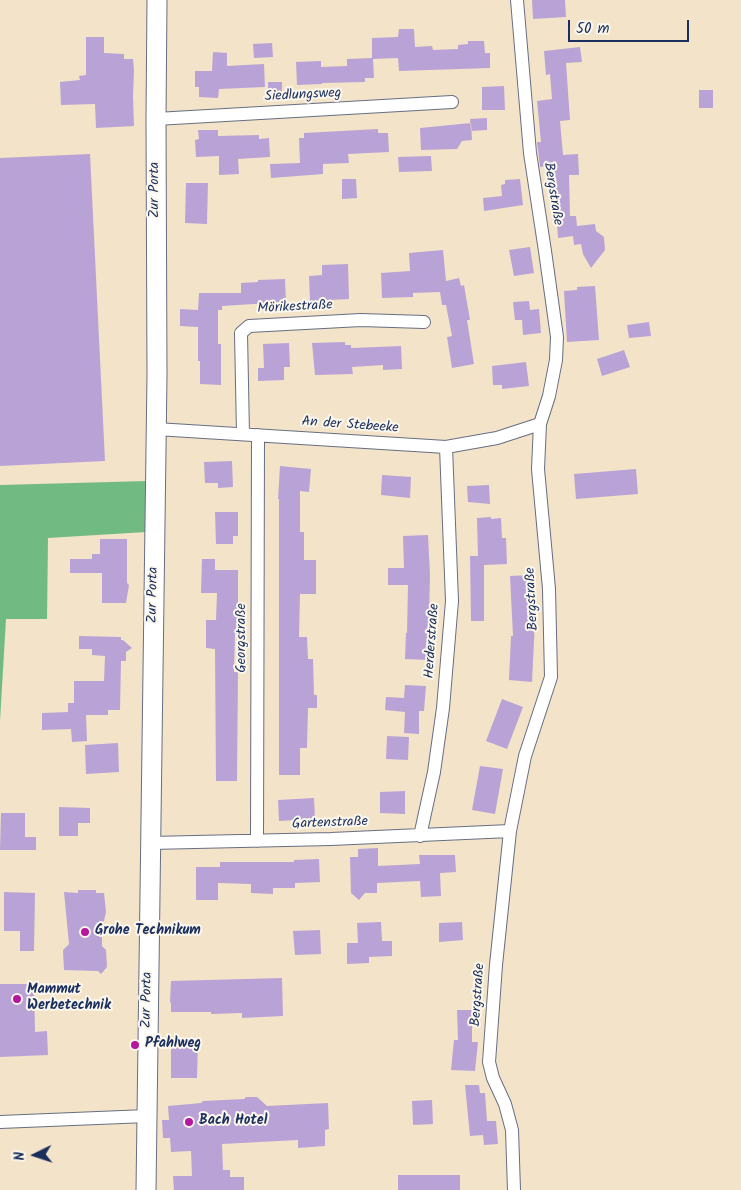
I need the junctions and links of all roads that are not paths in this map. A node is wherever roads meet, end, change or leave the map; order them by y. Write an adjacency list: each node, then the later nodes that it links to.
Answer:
1 (157, 0): 4 (main road, Zur Porta)
2 (517, 0): 6 (street, Bergstraße)
3 (452, 102): 4 (street, Siedlungsweg)
4 (156, 119): 7 (main road, Zur Porta)
5 (424, 322): 8 (street, Mörikestraße)
6 (540, 424): 10 (street, An der Stebeeke); 11 (street, Bergstraße)
7 (156, 429): 8 (street, An der Stebeeke); 14 (main road, Zur Porta)
8 (243, 434): 9 (street, An der Stebeeke)
9 (258, 435): 10 (street, An der Stebeeke); 13 (street, Georgstraße)
10 (446, 447): 12 (street, Herderstraße)
11 (510, 831): 12 (street, Gartenstraße); 18 (street, Bergstraße)
12 (420, 836): 13 (street, Gartenstraße)
13 (257, 841): 14 (street, Gartenstraße)
14 (150, 843): 15 (main road, Zur Porta)
15 (147, 1116): 16 (street); 17 (main road, Zur Porta)
16 (0, 1122)
17 (146, 1190)
18 (514, 1190)

